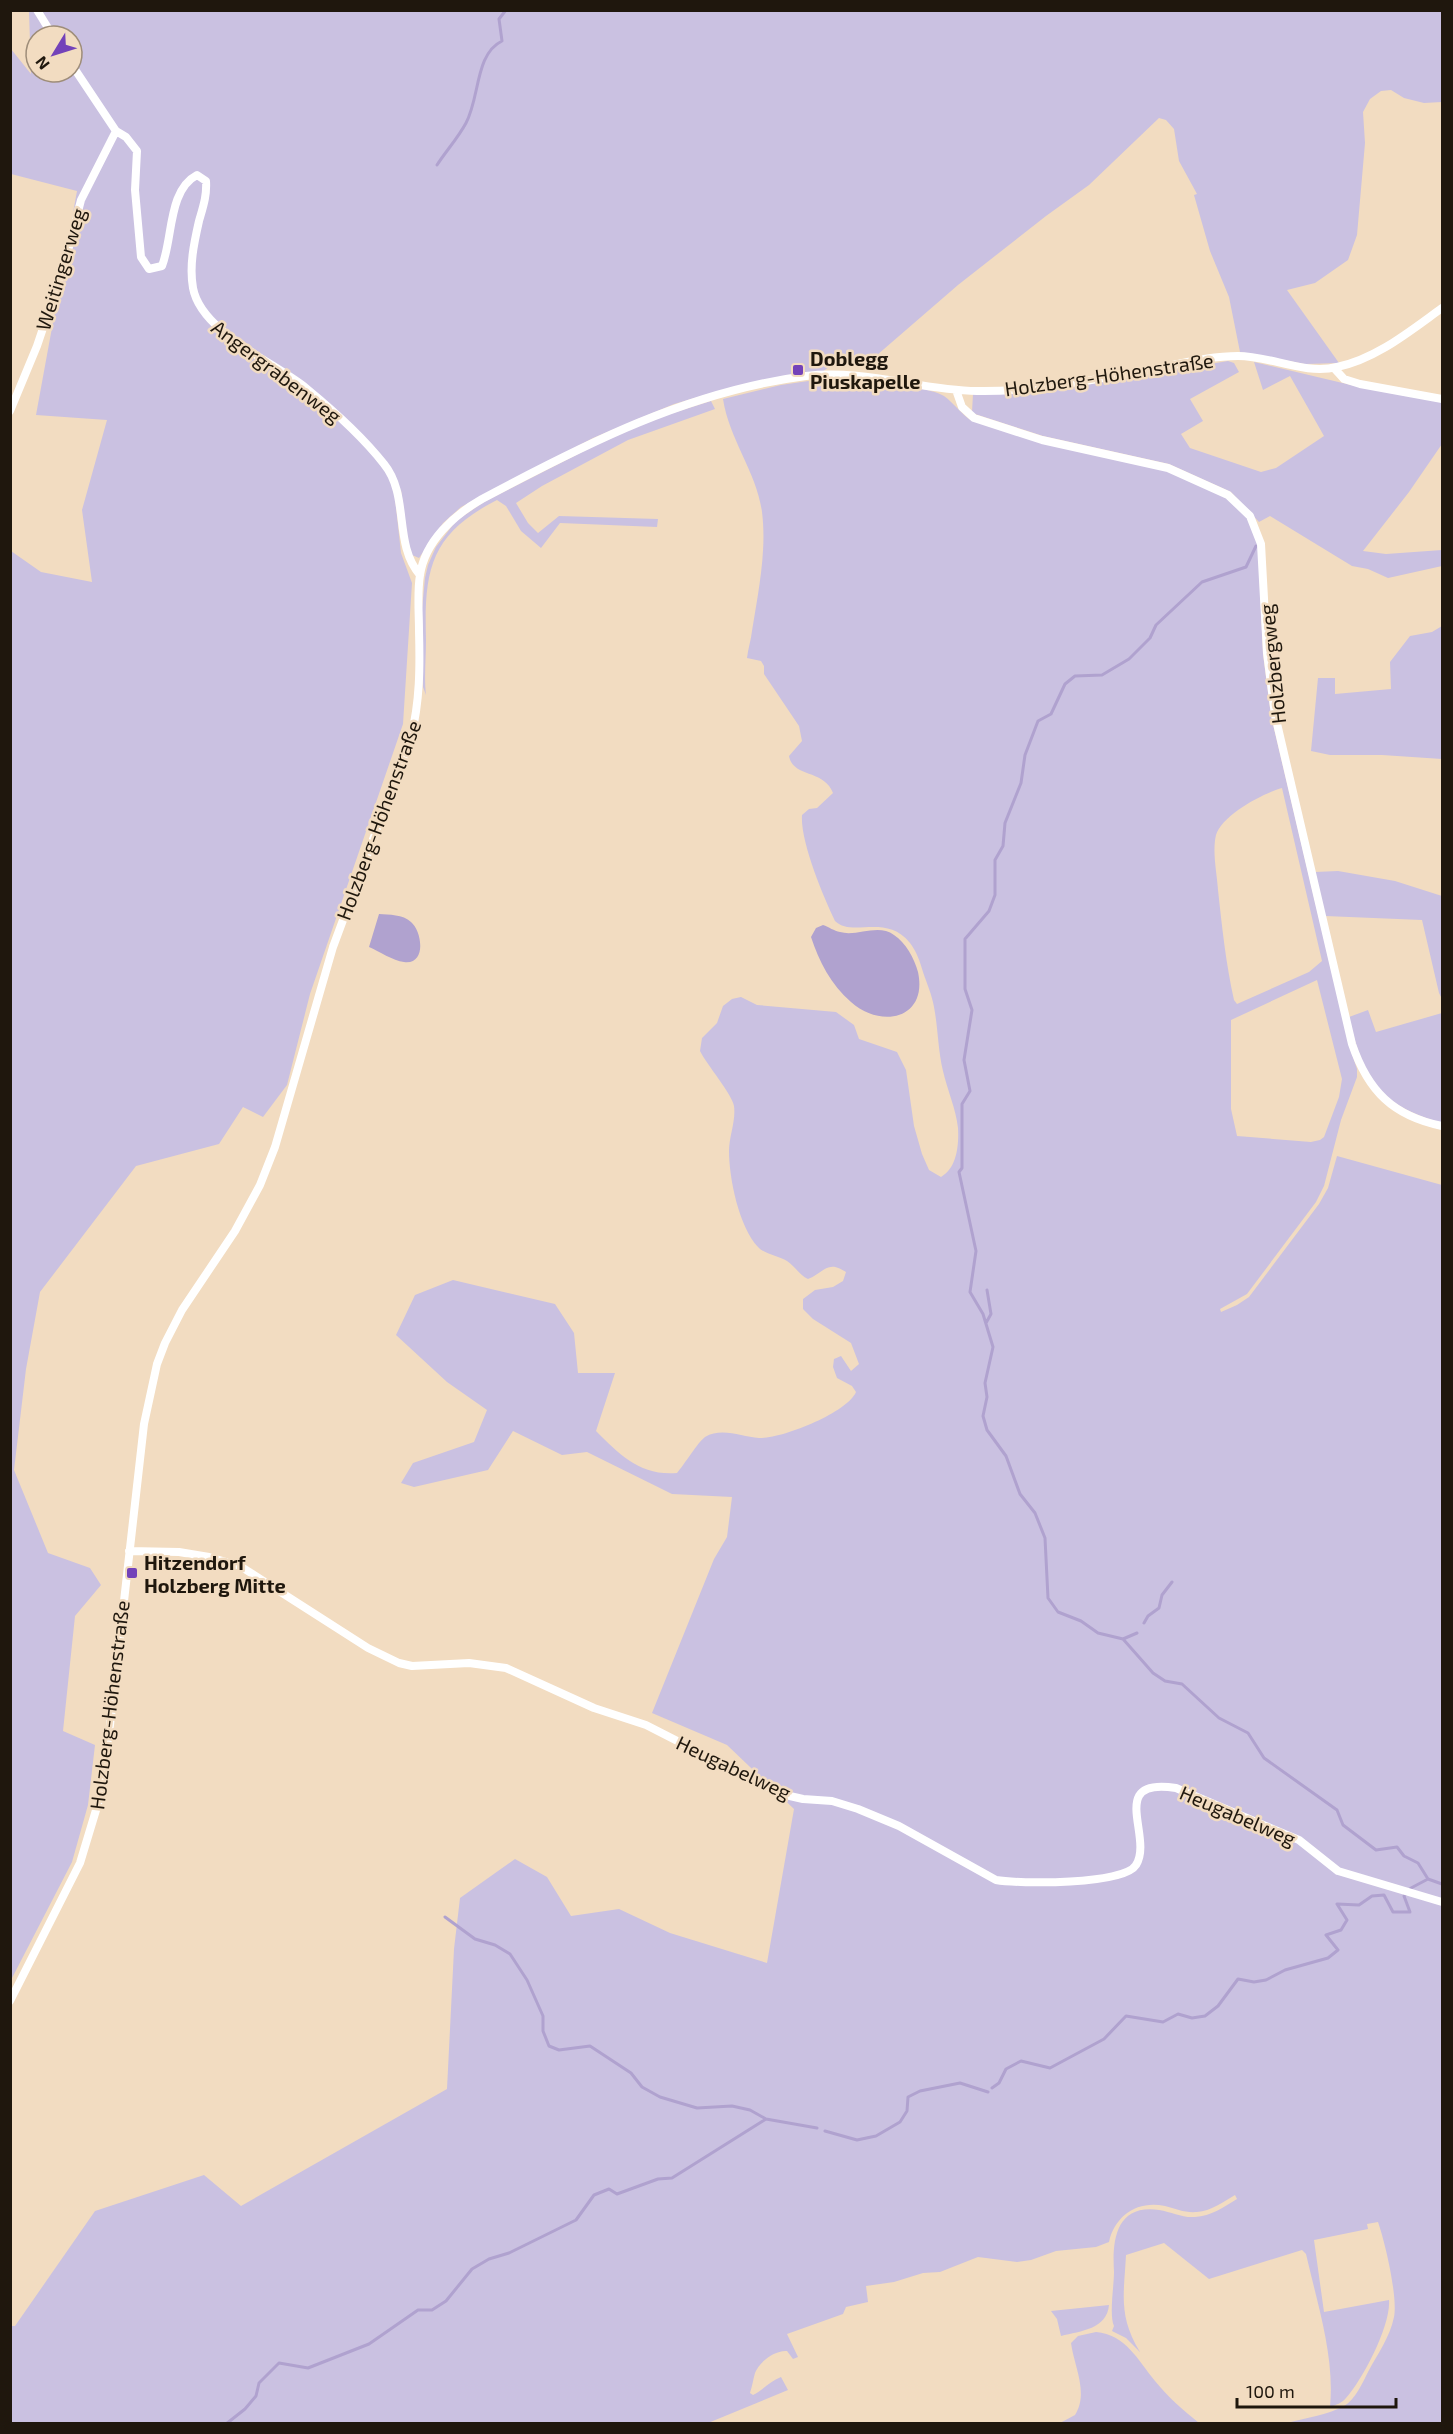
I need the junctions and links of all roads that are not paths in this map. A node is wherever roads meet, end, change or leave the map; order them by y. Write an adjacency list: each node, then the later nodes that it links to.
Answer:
1 (37, 10): 2 (street)
2 (46, 24)
3 (84, 83): 4 (street, Angergrabenweg)
4 (116, 131): 9 (street, Weitingerweg); 10 (street, Angergrabenweg)
5 (1443, 308): 6 (street, Holzberg-Höhenstraße)
6 (1334, 368): 7 (street, Holzberg-Höhenstraße); 8 (street)
7 (956, 390): 10 (street, Holzberg-Höhenstraße); 11 (street, Holzbergweg)
8 (1443, 399)
9 (10, 411)
10 (420, 575): 12 (street, Holzberg-Höhenstraße)
11 (1443, 1126)
12 (129, 1551): 13 (street, Heugabelweg); 14 (street, Holzberg-Höhenstraße)
13 (1443, 1902)
14 (10, 2001)

